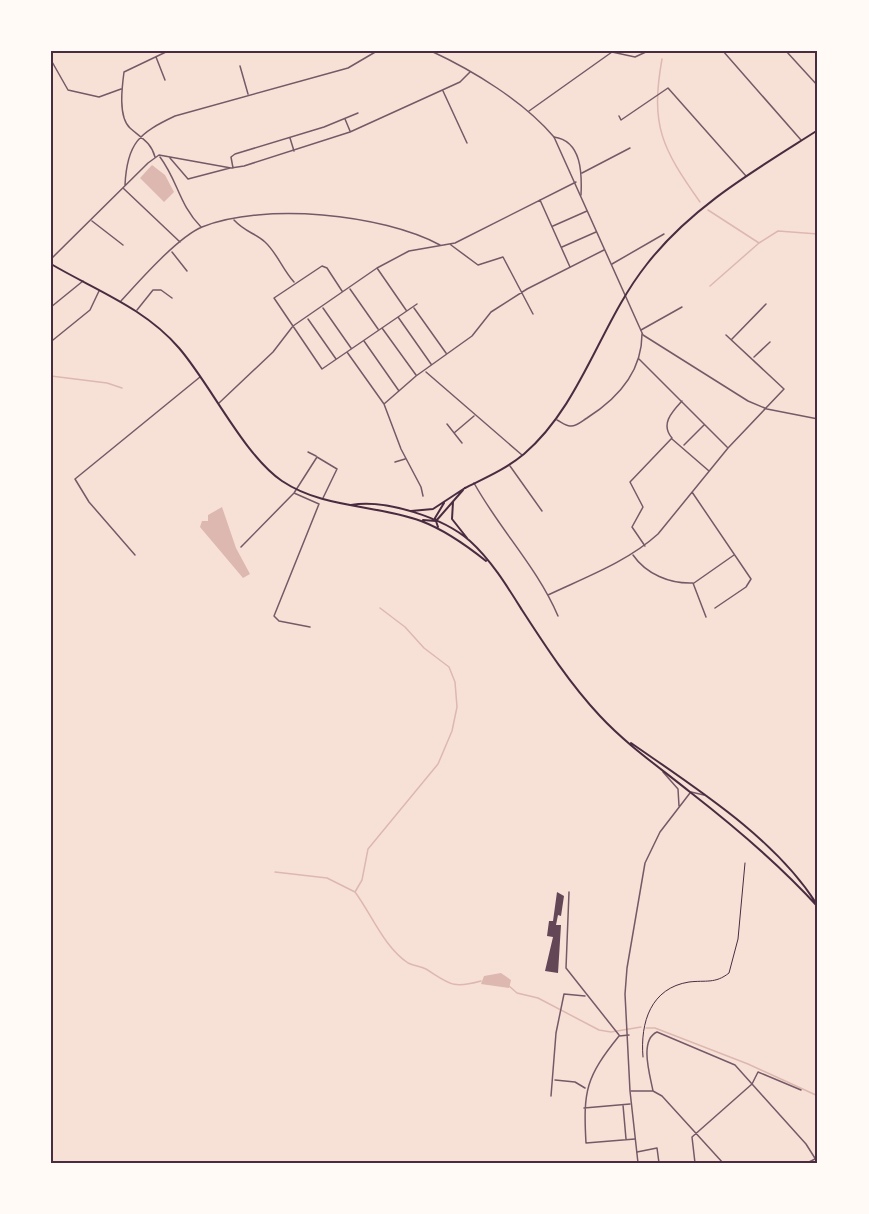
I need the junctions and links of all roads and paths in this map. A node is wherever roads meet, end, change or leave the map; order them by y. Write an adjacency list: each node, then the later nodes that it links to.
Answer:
1 (168, 51): 7 (street)
2 (377, 51): 15 (street)
3 (430, 51): 10 (street)
4 (648, 51): 16 (street)
5 (723, 51): 25 (street)
6 (786, 51): 12 (street)
7 (156, 56): 11 (street); 13 (street)
8 (51, 60): 13 (street)
9 (240, 66): 15 (street)
10 (470, 72): 14 (street); 16 (street)
11 (165, 80)
12 (818, 87)
13 (122, 89): 22 (street)
14 (442, 90): 21 (street); 26 (street)
15 (248, 95): 22 (street)
16 (528, 112): 24 (street)
17 (358, 113): 19 (street)
18 (619, 116): 34 (street)
19 (344, 118): 21 (street); 23 (street)
20 (818, 130): 25 (main road)
21 (350, 132): 28 (street)
22 (140, 135): 30 (street); 36 (street)
23 (289, 137): 28 (street); 32 (street)
24 (554, 137): 33 (street); 35 (street)
25 (801, 141): 34 (main road)
26 (467, 143)
27 (630, 148): 33 (street)
28 (294, 151): 32 (street)
29 (159, 155): 30 (street); 31 (street); 42 (street)
30 (156, 157): 36 (street)
31 (170, 158): 32 (street); 32 (street)
32 (232, 168)
33 (581, 174): 37 (street)
34 (746, 177): 65 (main road)
35 (576, 182): 37 (street); 38 (street)
36 (124, 187): 40 (street); 46 (street)
37 (581, 195): 39 (street)
38 (540, 199): 43 (street); 48 (street)
39 (588, 210): 43 (street); 44 (street)
40 (91, 220): 47 (street); 53 (street)
41 (233, 220): 42 (street); 49 (street); 60 (street)
42 (201, 227): 46 (street)
43 (552, 227): 50 (street)
44 (597, 231): 50 (street); 51 (street)
45 (664, 234): 55 (street)
46 (181, 243): 52 (street)
47 (123, 245)
48 (450, 245): 49 (street); 64 (street)
49 (440, 246): 56 (street)
50 (561, 248): 57 (street)
51 (605, 250): 55 (street); 57 (street)
52 (171, 252): 58 (street); 67 (street)
53 (51, 259)
54 (51, 264): 59 (main road)
55 (612, 264): 65 (street)
56 (377, 268): 61 (street); 75 (street)
57 (570, 268): 64 (street)
58 (188, 271)
59 (83, 281): 62 (main road); 70 (street)
60 (295, 283): 63 (street); 79 (street)
61 (349, 287): 63 (street); 81 (street)
62 (99, 290): 67 (main road); 85 (street)
63 (343, 292): 71 (street)
64 (521, 292): 76 (street); 90 (street)
65 (625, 295): 82 (street); 105 (main road)
66 (172, 298): 74 (street)
67 (121, 301): 74 (main road)
68 (417, 304): 72 (street)
69 (766, 304): 84 (street)
70 (51, 307)
71 (322, 307): 77 (street); 88 (street)
72 (413, 307): 75 (street); 90 (street)
73 (682, 308): 82 (street)
74 (136, 310): 96 (main road)
75 (406, 311): 78 (street)
76 (533, 314)
77 (307, 317): 79 (street); 93 (street)
78 (398, 317): 80 (street); 94 (street)
79 (293, 326): 93 (street); 100 (street)
80 (382, 327): 81 (street); 97 (street)
81 (379, 330): 86 (street)
82 (641, 332): 92 (street); 102 (street)
83 (726, 335): 84 (street)
84 (732, 339): 91 (street)
85 (53, 340)
86 (364, 340): 88 (street); 98 (street)
87 (770, 342): 91 (street)
88 (351, 349): 89 (street)
89 (347, 352): 93 (street); 101 (street)
90 (446, 354): 94 (street)
91 (753, 357): 102 (street)
92 (639, 358): 99 (street); 105 (street)
93 (336, 360)
94 (431, 364): 95 (street)
95 (425, 371): 97 (street); 103 (street)
96 (200, 376): 100 (main road); 139 (street)
97 (416, 376): 98 (street)
98 (399, 392): 101 (street)
99 (682, 401): 107 (street); 109 (street)
100 (219, 404): 122 (main road)
101 (384, 404): 116 (street)
102 (766, 409): 104 (street); 112 (street)
103 (475, 416): 108 (street); 114 (street)
104 (818, 419)
105 (556, 420): 114 (main road)
106 (447, 424): 108 (street)
107 (704, 424): 111 (street); 112 (street)
108 (454, 433): 110 (street)
109 (672, 438): 111 (street); 136 (street)
110 (462, 443)
111 (684, 446): 119 (street)
112 (728, 448): 119 (street)
113 (308, 452): 115 (street)
114 (522, 455): 118 (main road)
115 (317, 457): 122 (street); 126 (street)
116 (405, 459): 117 (street); 125 (street)
117 (395, 462)
118 (510, 465): 120 (main road); 130 (street)
119 (709, 471): 123 (street)
120 (474, 483): 121 (main road); 143 (street)
121 (465, 488): 127 (main road); 128 (main road)
122 (297, 489): 124 (street); 126 (main road)
123 (691, 491): 136 (street); 140 (street)
124 (294, 493): 137 (street); 147 (street)
125 (423, 496)
126 (322, 499): 129 (main road)
127 (453, 500): 133 (main road); 135 (main road)
128 (446, 501): 131 (main road); 133 (main road)
129 (351, 505): 131 (main road); 132 (main road)
130 (542, 510)
131 (408, 511): 133 (main road)
132 (420, 520): 133 (main road); 134 (main road)
133 (435, 521): 134 (main road); 135 (main road)
134 (439, 528): 141 (main road)
135 (469, 541): 141 (main road)
136 (645, 546): 138 (street)
137 (241, 547)
138 (632, 554): 142 (street); 143 (street)
139 (135, 555)
140 (734, 555): 142 (street); 144 (street)
141 (489, 563): 148 (main road)
142 (693, 583): 146 (street)
143 (548, 595): 145 (street)
144 (716, 608)
145 (558, 616)
146 (706, 617)
147 (310, 627)
148 (621, 736): 149 (main road); 150 (main road)
149 (662, 771): 151 (main road); 153 (street)
150 (687, 782): 151 (street); 152 (main road)
151 (691, 792): 152 (street); 153 (street); 156 (main road)
152 (706, 796): 156 (main road)
153 (680, 806): 158 (street)
154 (745, 863): 160 (path)
155 (570, 892): 157 (street)
156 (818, 906)
157 (586, 996): 159 (street); 161 (street)
158 (629, 1035): 159 (street); 166 (street)
159 (619, 1036): 163 (street)
160 (645, 1064)
161 (555, 1080): 163 (street); 167 (street)
162 (752, 1084): 164 (street); 165 (street); 171 (street); 175 (street)
163 (586, 1088): 170 (street)
164 (653, 1090): 166 (street); 171 (street)
165 (801, 1090)
166 (630, 1091): 168 (street)
167 (551, 1096)
168 (631, 1104): 169 (street); 172 (street)
169 (623, 1105): 170 (street); 173 (street)
170 (584, 1108): 173 (street)
171 (696, 1134): 178 (street); 179 (street)
172 (635, 1139): 173 (street); 174 (street)
173 (626, 1140)
174 (637, 1152): 176 (street); 177 (street)
175 (816, 1159): 180 (street); 181 (street)
176 (638, 1163)
177 (658, 1163)
178 (696, 1163)
179 (723, 1163)
180 (807, 1163)
181 (818, 1163)

